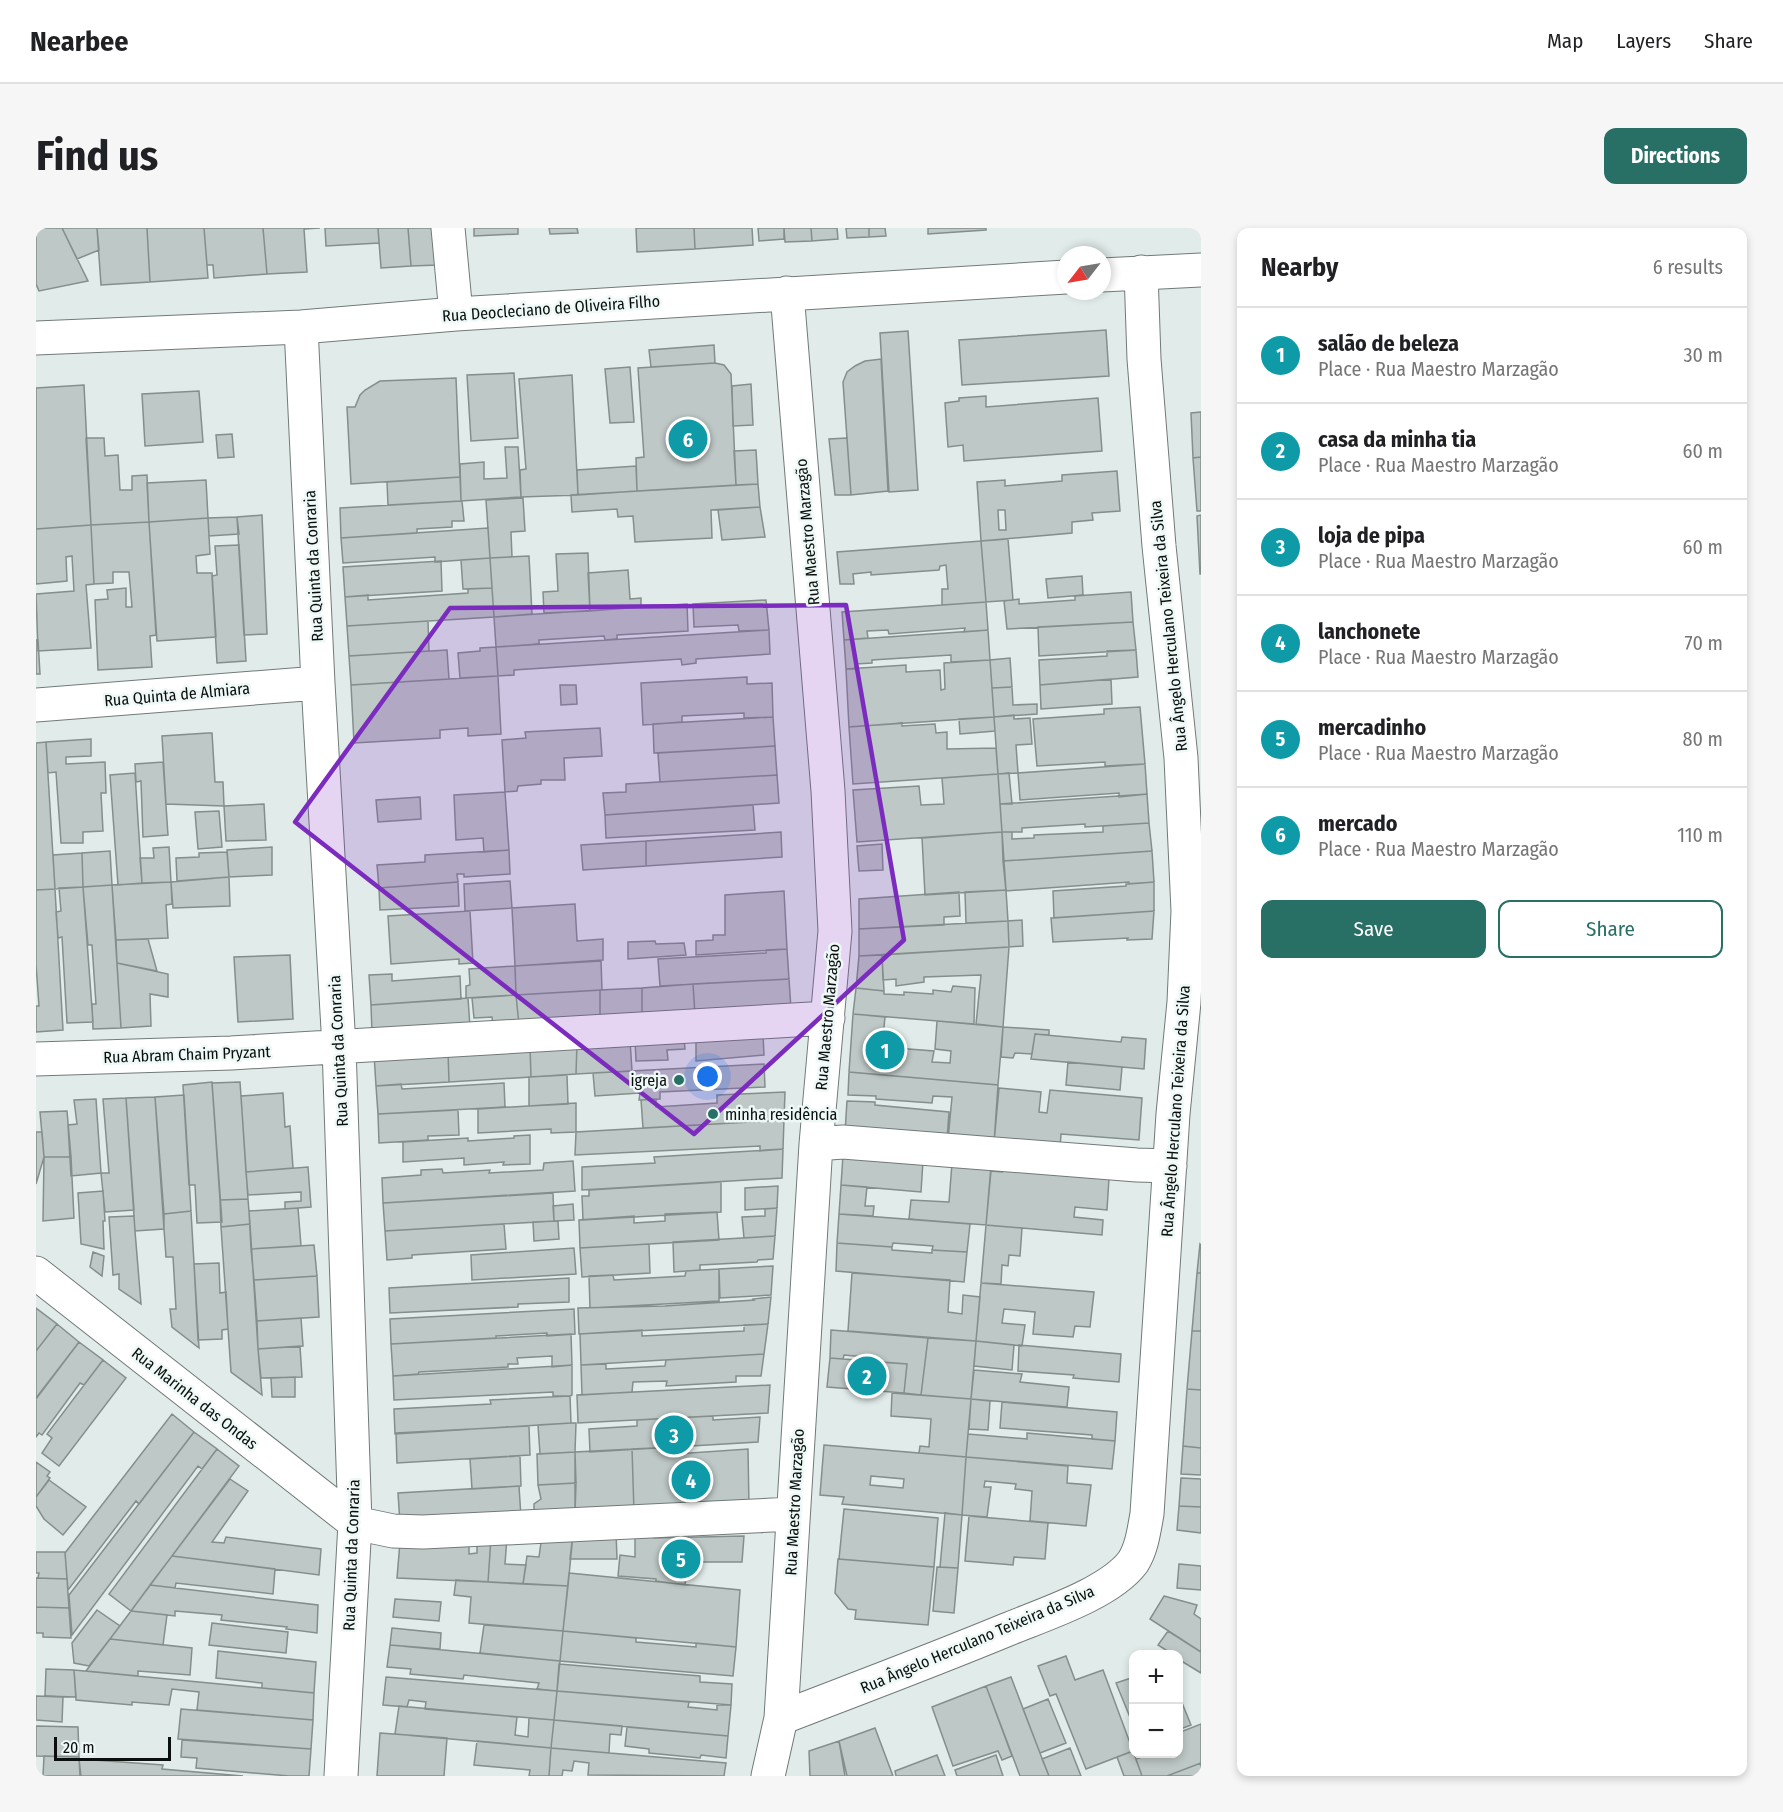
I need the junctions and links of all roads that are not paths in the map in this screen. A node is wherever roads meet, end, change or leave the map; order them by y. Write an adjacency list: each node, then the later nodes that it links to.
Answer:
1 (448, 228): 7 (street)
2 (1201, 270): 3 (street)
3 (1141, 272): 4 (street); 16 (street, Rua Ângelo Herculano Teixeira da Silva)
4 (1111, 274)
5 (1057, 278): 6 (street, Rua Deocleciano de Oliveira Filho)
6 (787, 293): 7 (street, Rua Deocleciano de Oliveira Filho); 12 (street, Rua Maestro Marzagão)
7 (456, 314): 8 (street, Rua Deocleciano de Oliveira Filho)
8 (301, 327): 9 (street, Rua Deocleciano de Oliveira Filho); 10 (street, Rua Quinta da Conraria)
9 (36, 338)
10 (318, 683): 11 (street, Rua Quinta de Almiara); 13 (street, Rua Quinta da Conraria)
11 (36, 705)
12 (828, 1018): 13 (street, Rua Abram Chaim Pryzant); 15 (street, Rua Maestro Marzagão)
13 (339, 1047): 14 (street, Rua Abram Chaim Pryzant); 19 (street, Rua Quinta da Conraria)
14 (36, 1059)
15 (816, 1144): 16 (street); 18 (street, Rua Maestro Marzagão)
16 (1170, 1166): 20 (street, Rua Ângelo Herculano Teixeira da Silva)
17 (36, 1273): 19 (street, Rua Marinha das Ondas)
18 (793, 1514): 19 (street); 20 (street, Rua Maestro Marzagão)
19 (355, 1523): 21 (street, Rua Quinta da Conraria)
20 (781, 1718): 22 (street, Rua Maestro Marzagão)
21 (341, 1776)
22 (768, 1776)

